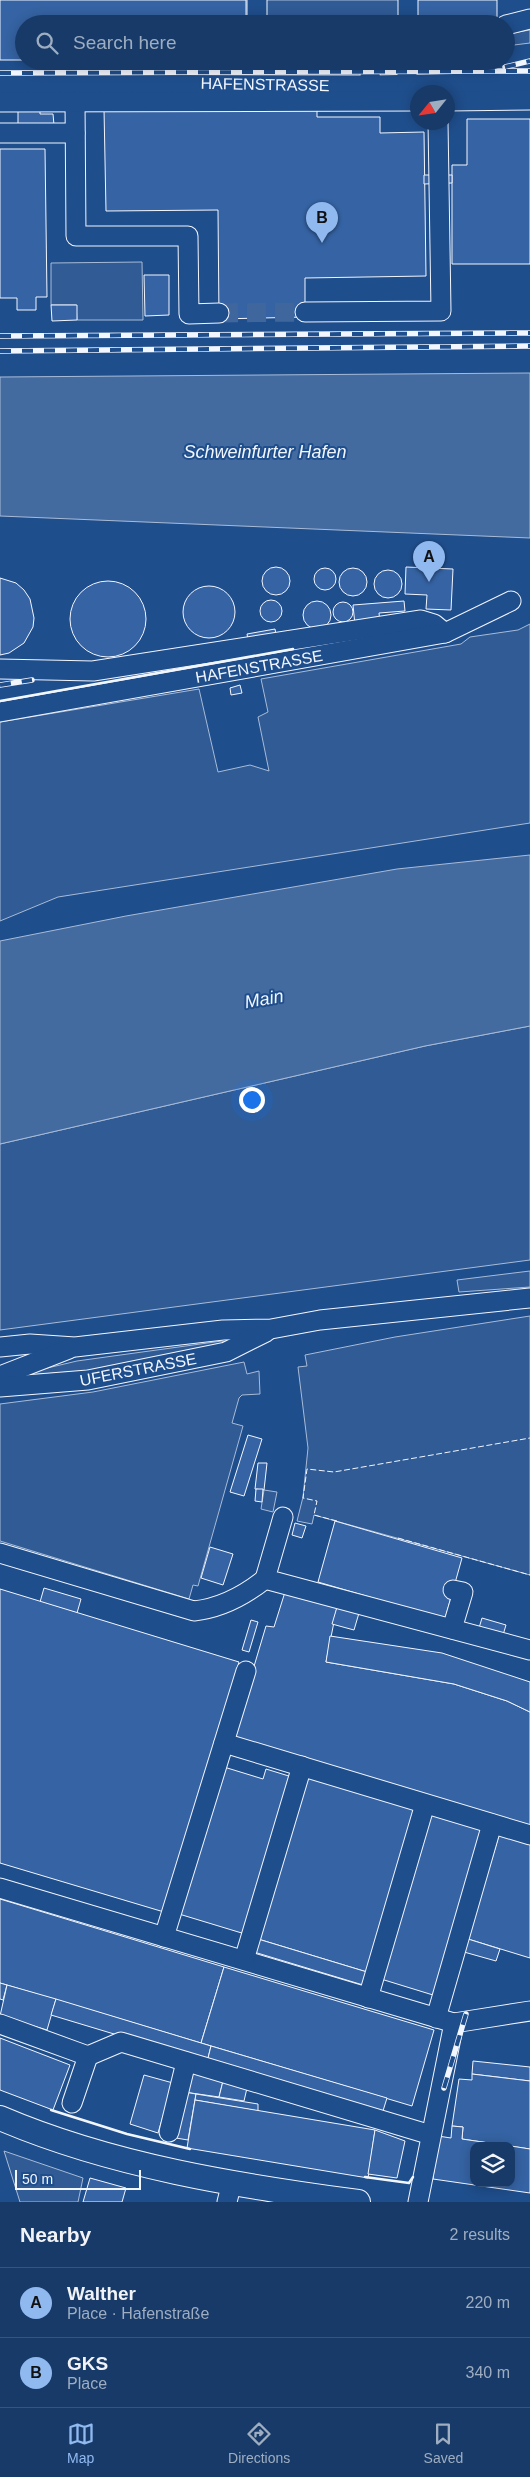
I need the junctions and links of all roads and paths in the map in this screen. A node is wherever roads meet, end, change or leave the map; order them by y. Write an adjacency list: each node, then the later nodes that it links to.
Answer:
1 (257, 0): 3 (street)
2 (408, 0): 4 (street)
3 (257, 15)
4 (408, 15)
5 (530, 19): 6 (street)
6 (515, 23)
7 (127, 70): 10 (street)
8 (370, 70): 14 (street)
9 (407, 70): 13 (street)
10 (127, 82): 12 (street, HAFENSTRASSE); 14 (street, HAFENSTRASSE)
11 (530, 82): 13 (street, HAFENSTRASSE)
12 (0, 84)
13 (406, 84): 14 (street, HAFENSTRASSE)
14 (371, 85)
15 (410, 100): 18 (street)
16 (455, 100): 17 (street)
17 (530, 100)
18 (75, 101): 19 (street); 22 (street)
19 (0, 102)
20 (438, 130): 23 (street)
21 (0, 133): 22 (street)
22 (75, 133): 24 (street)
23 (305, 312)
24 (219, 313)
25 (512, 601): 26 (street, HAFENSTRASSE)
26 (445, 633): 27 (street); 28 (street, HAFENSTRASSE)
27 (334, 634): 28 (street); 29 (street)
28 (336, 652): 30 (street, HAFENSTRASSE)
29 (0, 669)
30 (0, 712)
31 (530, 1298): 32 (street, UFERSTRASSE)
32 (271, 1329): 34 (street, UFERSTRASSE); 36 (street, UFERSTRASSE)
33 (0, 1347): 34 (street, UFERSTRASSE)
34 (75, 1347): 35 (street, UFERSTRASSE)
35 (0, 1376)
36 (0, 1387)
37 (283, 1517): 39 (street)
38 (0, 1553): 39 (street)
39 (265, 1579): 41 (street)
40 (453, 1590): 41 (street)
41 (452, 1629): 42 (street)
42 (530, 1650)
43 (246, 1671): 44 (street)
44 (224, 1743): 45 (street); 50 (street)
45 (302, 1766): 46 (street); 51 (street)
46 (426, 1804): 47 (street); 52 (street)
47 (492, 1824): 48 (street); 54 (street)
48 (530, 1835)
49 (0, 1888): 50 (street)
50 (164, 1937): 51 (street)
51 (244, 1960): 52 (street)
52 (368, 1998): 54 (street)
53 (530, 2011): 55 (street)
54 (436, 2018): 55 (street)
55 (454, 2023): 62 (street)
56 (0, 2024): 57 (street)
57 (88, 2056): 58 (street); 59 (street)
58 (186, 2062): 61 (street); 62 (street)
59 (72, 2103)
60 (0, 2118): 63 (main road)
61 (169, 2132)
62 (431, 2134): 65 (street)
63 (230, 2192): 64 (main road)
64 (358, 2202)
65 (418, 2202)

